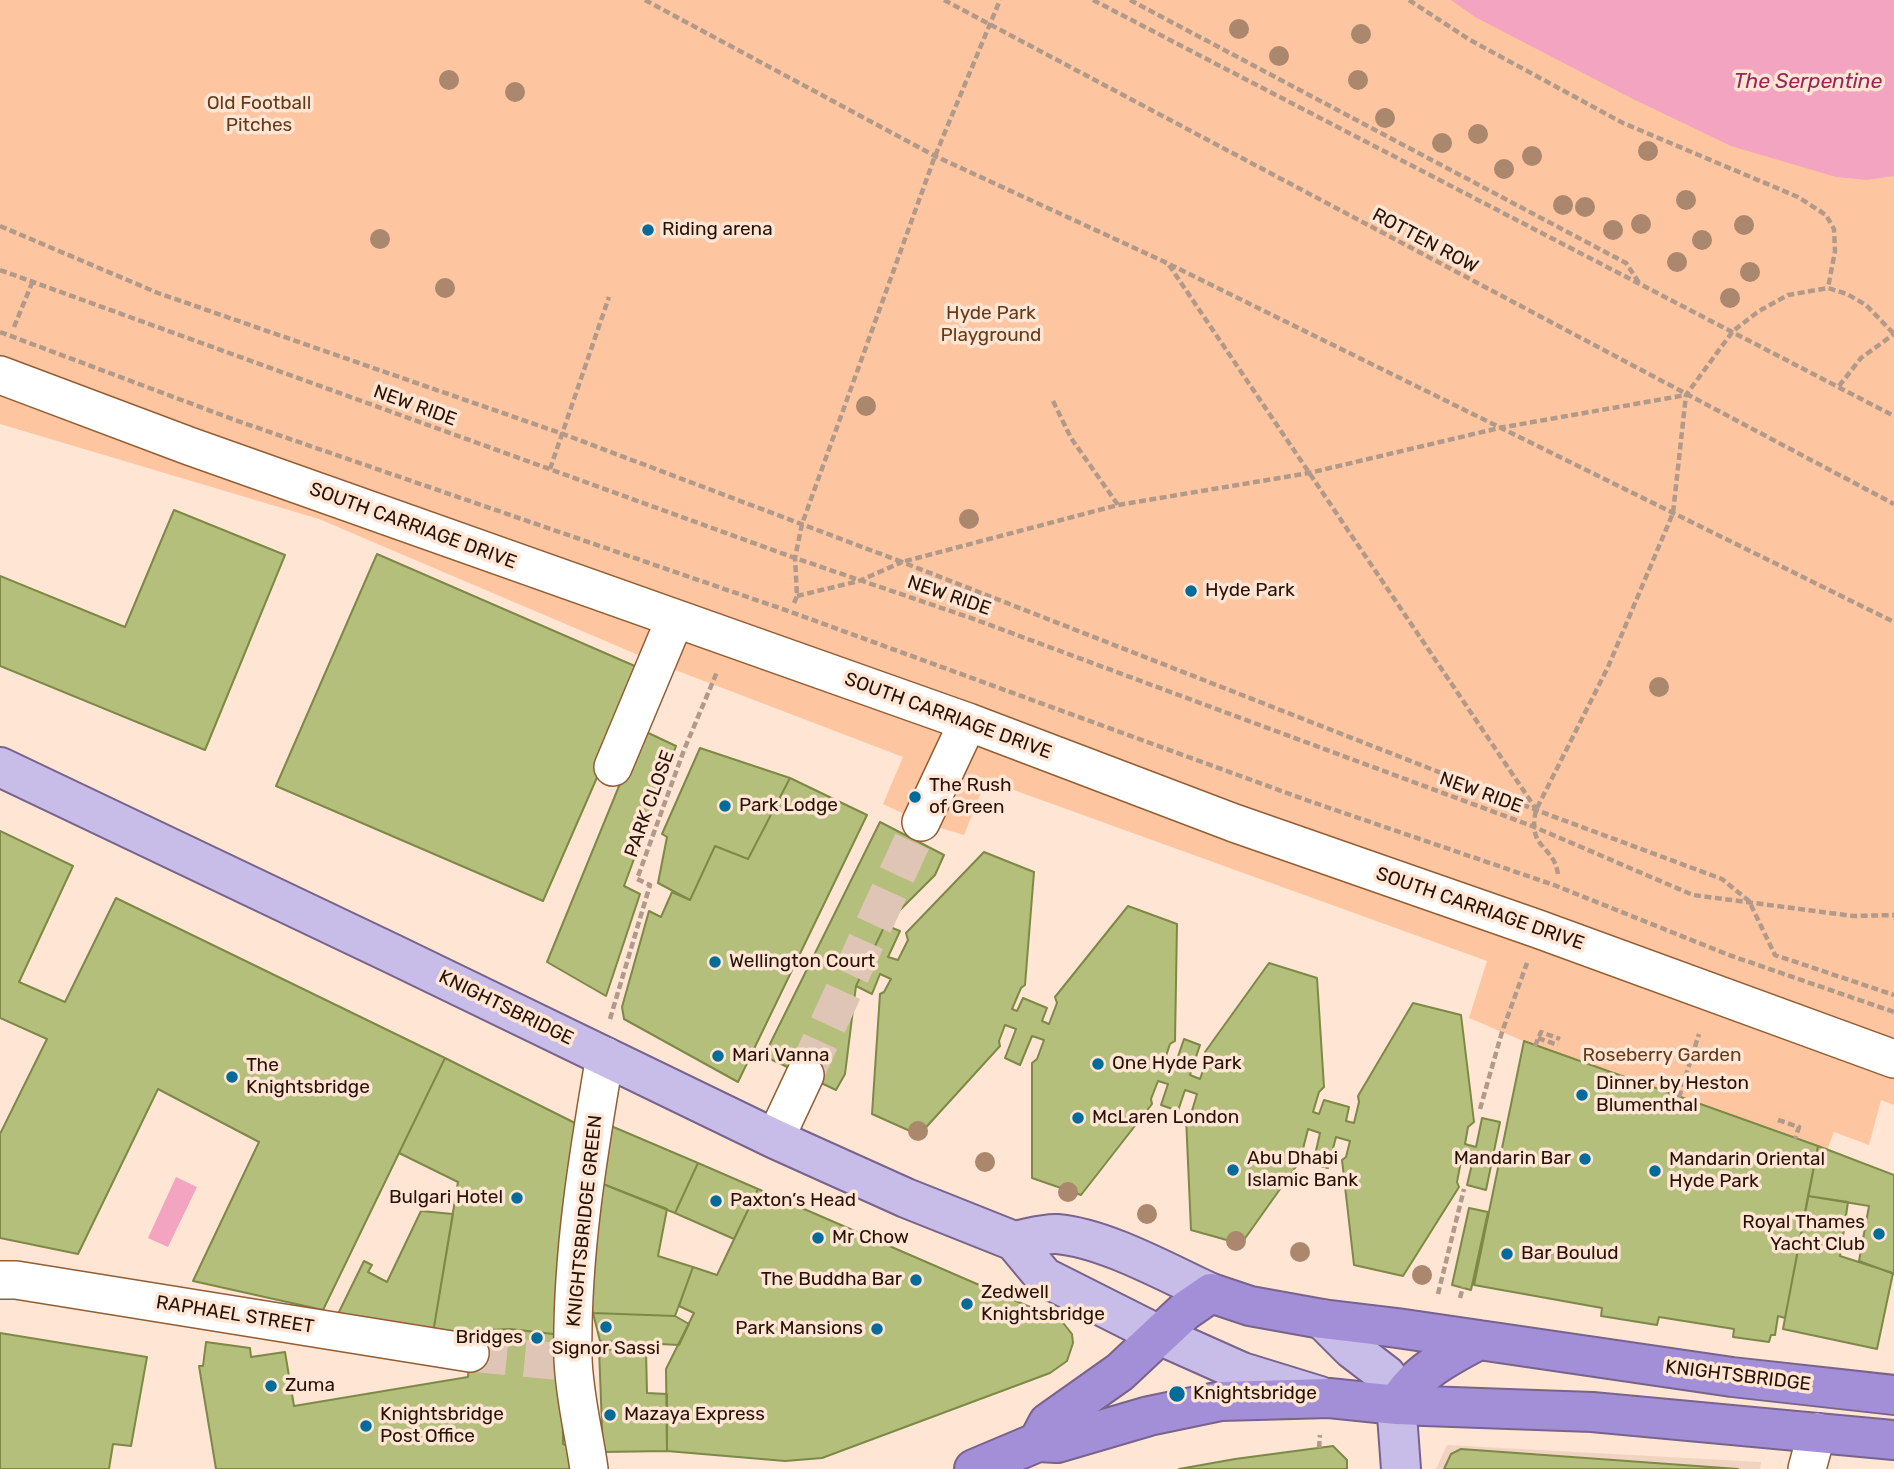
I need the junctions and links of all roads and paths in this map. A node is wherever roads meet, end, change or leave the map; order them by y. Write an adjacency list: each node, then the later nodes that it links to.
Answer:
1 (645, 0): 8 (path)
2 (944, 0): 7 (path, ROTTEN ROW)
3 (1000, 0): 7 (path)
4 (1093, 0): 13 (path)
5 (1130, 0): 13 (path)
6 (1409, 0): 14 (path)
7 (990, 25): 8 (path); 22 (path, ROTTEN ROW)
8 (935, 156): 10 (path); 32 (path)
9 (0, 226): 26 (path)
10 (1167, 263): 25 (path); 28 (path)
11 (0, 270): 12 (path, NEW RIDE)
12 (32, 283): 16 (path); 27 (path, NEW RIDE)
13 (1640, 285): 18 (path)
14 (1828, 288): 18 (path); 19 (path)
15 (609, 297): 26 (path)
16 (15, 327)
17 (0, 331): 52 (path)
18 (1733, 331): 21 (path); 22 (path)
19 (1894, 334): 21 (path)
20 (0, 375): 38 (street, SOUTH CARRIAGE DRIVE)
21 (1839, 386): 24 (path)
22 (1685, 395): 25 (path); 29 (path, ROTTEN ROW); 31 (path)
23 (1053, 401): 30 (path)
24 (1894, 416)
25 (1499, 428): 28 (path); 31 (path)
26 (563, 434): 27 (path); 32 (path)
27 (550, 469): 33 (path, NEW RIDE)
28 (1309, 473): 30 (path); 44 (path)
29 (1894, 504)
30 (1118, 505): 34 (path)
31 (1673, 513): 39 (path); 44 (path)
32 (802, 524): 33 (path); 34 (path)
33 (795, 558): 35 (path, NEW RIDE); 36 (path)
34 (902, 562): 35 (path); 44 (path)
35 (859, 580): 36 (path); 46 (path, NEW RIDE)
36 (797, 596): 37 (path)
37 (794, 603)
38 (675, 619): 40 (street, SOUTH CARRIAGE DRIVE); 43 (street)
39 (1894, 622)
40 (730, 638): 41 (street, SOUTH CARRIAGE DRIVE); 56 (path, PARK CLOSE)
41 (968, 722): 45 (street); 57 (street, SOUTH CARRIAGE DRIVE)
42 (0, 767): 56 (main road, KNIGHTSBRIDGE)
43 (613, 767)
44 (1536, 810): 46 (path); 48 (path)
45 (922, 822)
46 (1532, 826): 47 (path); 48 (path, NEW RIDE)
47 (1558, 874)
48 (1749, 901): 49 (path, NEW RIDE); 51 (path)
49 (1894, 915)
50 (1529, 955): 60 (path)
51 (1894, 995)
52 (1894, 1012)
53 (1699, 1034): 59 (path)
54 (1559, 1042): 55 (path)
55 (1535, 1046)
56 (605, 1056): 62 (main road, KNIGHTSBRIDGE); 81 (street, KNIGHTSBRIDGE GREEN)
57 (1894, 1059)
58 (805, 1075): 62 (street)
59 (1679, 1097)
60 (1480, 1108)
61 (1778, 1119): 63 (path)
62 (775, 1139): 65 (main road, KNIGHTSBRIDGE)
63 (1795, 1139)
64 (1464, 1189): 69 (path)
65 (1014, 1241): 68 (main road, KNIGHTSBRIDGE); 72 (main road, KNIGHTSBRIDGE)
66 (0, 1280): 74 (street, RAPHAEL STREET)
67 (1463, 1287): 70 (path)
68 (1211, 1293): 71 (highway, KNIGHTSBRIDGE); 72 (highway)
69 (1438, 1294)
70 (1460, 1297)
71 (1322, 1319): 73 (highway, KNIGHTSBRIDGE); 77 (main road)
72 (1159, 1335): 76 (main road, KNIGHTSBRIDGE); 80 (highway)
73 (1479, 1340): 75 (highway, KNIGHTSBRIDGE); 77 (highway)
74 (470, 1353)
75 (1894, 1395)
76 (1329, 1398): 77 (highway, KNIGHTSBRIDGE); 80 (highway, KNIGHTSBRIDGE)
77 (1397, 1405): 78 (highway, KNIGHTSBRIDGE); 83 (main road)
78 (1817, 1432): 79 (highway, KNIGHTSBRIDGE); 84 (street)
79 (1894, 1440)
80 (1038, 1442): 82 (highway)
81 (589, 1469)
82 (974, 1469)
83 (1401, 1469)
84 (1807, 1469)

